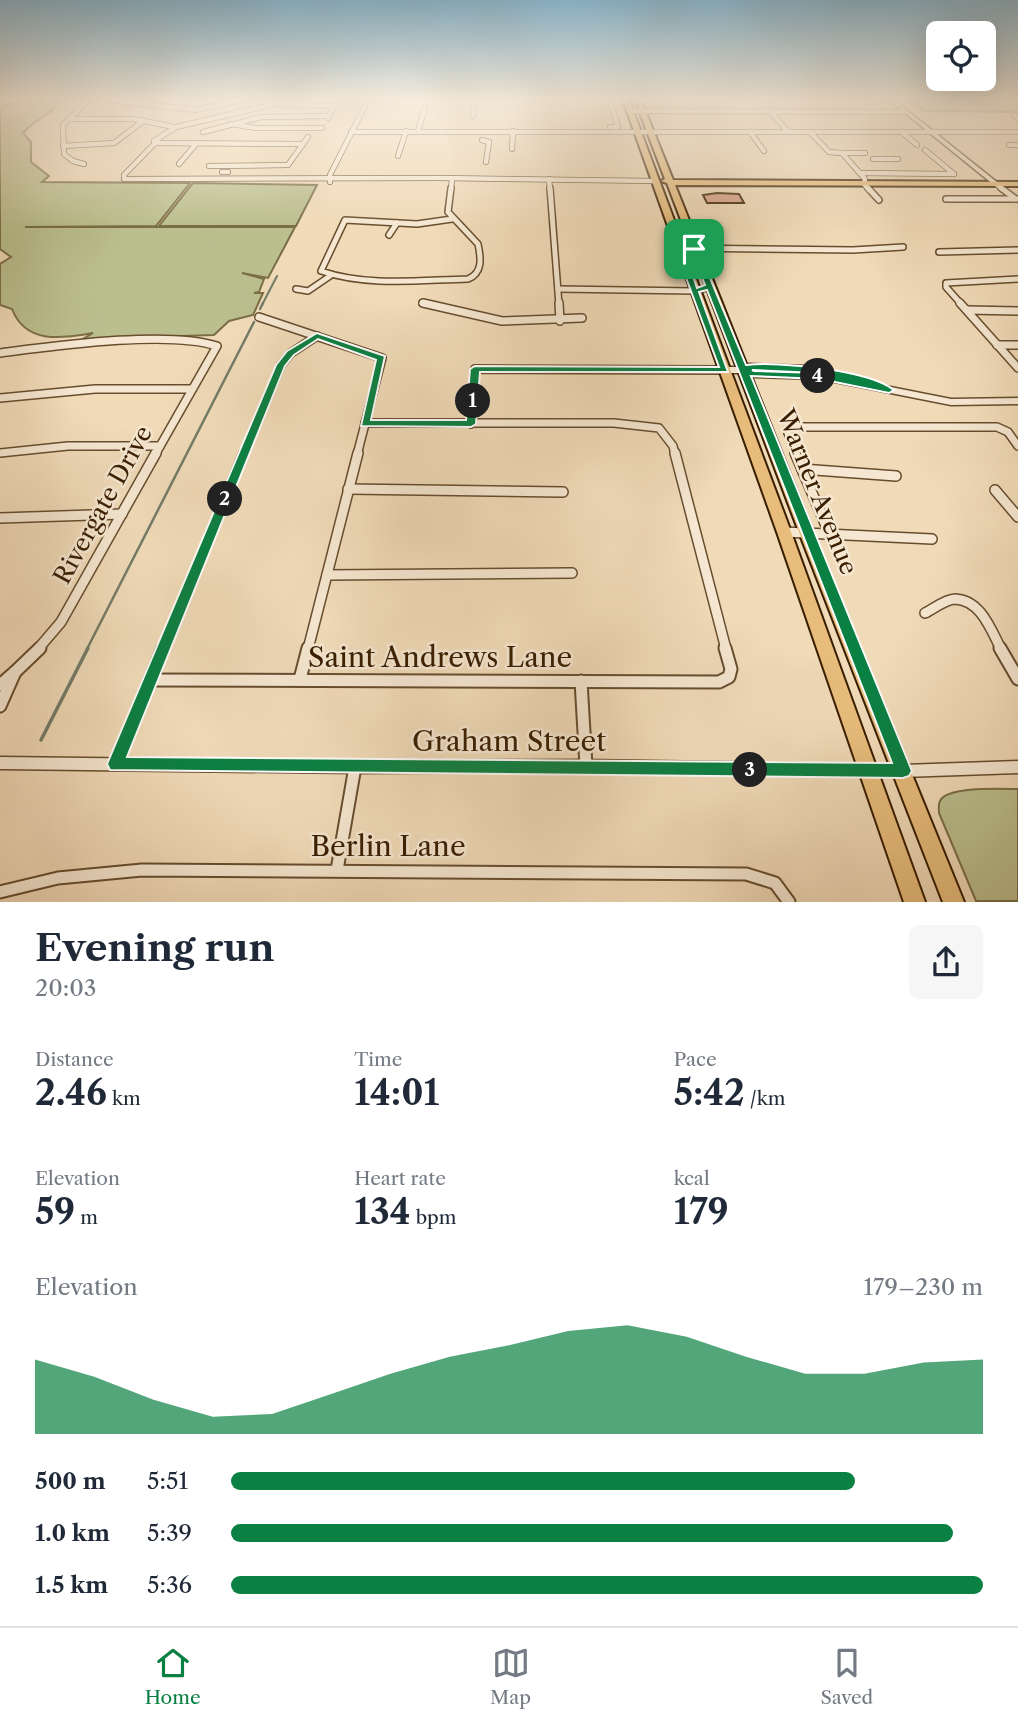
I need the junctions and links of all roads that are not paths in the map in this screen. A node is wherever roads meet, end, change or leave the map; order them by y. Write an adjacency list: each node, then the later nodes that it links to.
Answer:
1 (63, 142): 21 (street)
2 (115, 142): 21 (street)
3 (156, 142): 40 (street)
4 (156, 142): 40 (street)
5 (171, 142): 16 (street)
6 (346, 142): 41 (street)
7 (402, 142): 27 (street)
8 (489, 142): 31 (street)
9 (512, 142): 22 (street)
10 (641, 142): 42 (main road, Warner Avenue)
11 (654, 142): 43 (main road, Warner Avenue)
12 (757, 142): 24 (street)
13 (820, 142): 25 (street)
14 (914, 142): 18 (street)
15 (944, 142): 44 (street)
16 (196, 144): 17 (street); 33 (street)
17 (303, 144): 35 (street)
18 (917, 145)
19 (1009, 145): 20 (street)
20 (1018, 145)
21 (63, 146): 32 (street)
22 (512, 149)
23 (925, 150): 36 (street)
24 (764, 151)
25 (840, 153): 26 (street); 39 (street)
26 (865, 153)
27 (398, 156)
28 (873, 159): 29 (street)
29 (890, 159): 30 (street); 36 (street)
30 (898, 159)
31 (486, 162)
32 (83, 164)
33 (179, 164)
34 (209, 166): 35 (street)
35 (228, 169): 40 (street)
36 (905, 173): 39 (street)
37 (449, 179): 38 (street); 41 (street); 49 (street)
38 (549, 179): 42 (street); 61 (street)
39 (863, 179): 43 (main road); 44 (main road); 47 (street)
40 (218, 180): 41 (street)
41 (329, 180)
42 (654, 181): 43 (main road); 53 (main road, Warner Avenue)
43 (670, 181): 54 (main road, Warner Avenue)
44 (993, 182): 45 (main road); 48 (street)
45 (1018, 182)
46 (946, 199): 48 (street)
47 (878, 200)
48 (1017, 200)
49 (452, 219): 50 (street); 57 (street)
50 (397, 223): 51 (street); 57 (street)
51 (390, 235)
52 (903, 247): 54 (street)
53 (679, 248): 54 (street); 62 (main road, Warner Avenue)
54 (694, 249): 59 (main road, Warner Avenue)
55 (1018, 250): 56 (street)
56 (939, 252)
57 (330, 276): 60 (street)
58 (1018, 279): 64 (street)
59 (710, 287): 62 (street); 75 (main road, Warner Avenue)
60 (296, 289)
61 (558, 289): 62 (street); 68 (street)
62 (694, 291): 74 (main road, Warner Avenue)
63 (422, 303): 68 (street)
64 (967, 310): 65 (street); 70 (street)
65 (1018, 311)
66 (259, 317): 69 (street)
67 (582, 318): 68 (street)
68 (560, 321)
69 (317, 336): 79 (street); 102 (street)
70 (997, 345): 71 (street); 73 (street)
71 (1018, 345)
72 (0, 353): 76 (street, Rivergate Drive)
73 (1018, 368)
74 (725, 370): 75 (street); 80 (street); 92 (main road, Warner Avenue)
75 (743, 370): 78 (street); 93 (main road, Warner Avenue)
76 (192, 389): 77 (street); 81 (street, Rivergate Drive)
77 (0, 398)
78 (1018, 401)
79 (365, 423): 80 (street); 86 (street)
80 (471, 424): 103 (street, Saint Andrews Lane)
81 (160, 446): 83 (street); 89 (street, Rivergate Drive)
82 (1018, 446): 84 (street)
83 (0, 453)
84 (802, 469): 85 (street); 94 (street)
85 (896, 476)
86 (348, 489): 88 (street); 97 (street)
87 (995, 489): 90 (street)
88 (563, 492)
89 (122, 514): 91 (street); 99 (street, Rivergate Drive)
90 (1018, 517)
91 (0, 518)
92 (784, 532): 93 (street); 111 (main road, Warner Avenue)
93 (806, 532): 94 (street); 112 (main road, Warner Avenue)
94 (830, 535): 95 (street)
95 (932, 539)
96 (572, 573): 97 (street)
97 (327, 575): 100 (street)
98 (925, 613): 101 (street)
99 (15, 672): 104 (street, Rivergate Drive); 105 (street, Rivergate Drive)
100 (300, 679): 102 (street, Saint Andrews Lane); 103 (street, Saint Andrews Lane)
101 (1018, 679)
102 (150, 680): 107 (street)
103 (581, 681): 108 (street)
104 (0, 685)
105 (0, 706)
106 (0, 763): 107 (street, Graham Street)
107 (116, 764): 109 (street, Graham Street)
108 (586, 766): 109 (street, Graham Street); 111 (street, Graham Street)
109 (355, 767): 113 (street)
110 (1018, 768): 112 (street, Graham Street)
111 (869, 771): 112 (street, Graham Street); 116 (main road, Warner Avenue)
112 (903, 771): 117 (main road, Warner Avenue)
113 (337, 870): 114 (street, Berlin Lane); 115 (street, Berlin Lane)
114 (0, 891)
115 (789, 901)
116 (915, 901)
117 (954, 901)

